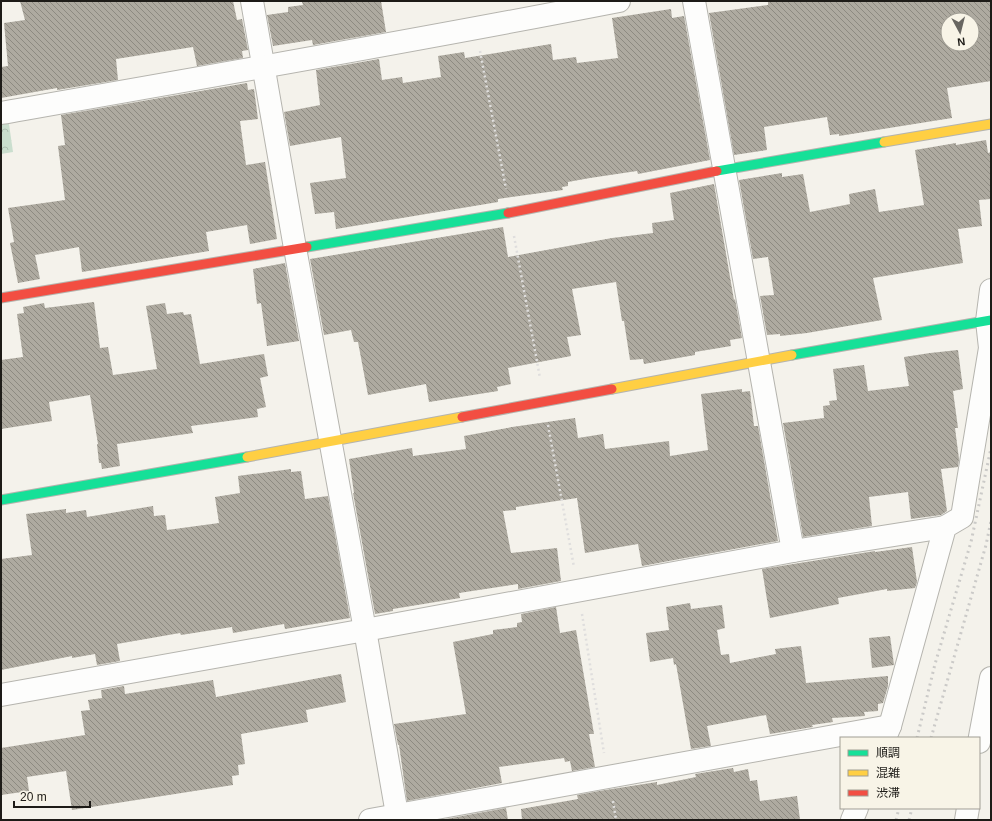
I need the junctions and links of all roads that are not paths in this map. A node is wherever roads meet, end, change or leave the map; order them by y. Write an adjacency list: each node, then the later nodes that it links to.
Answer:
1 (252, 1): 4 (street)
2 (619, 1): 4 (street)
3 (694, 1): 7 (street)
4 (264, 67): 5 (street); 8 (street)
5 (1, 113)
6 (991, 124): 7 (street)
7 (723, 170): 8 (street); 12 (street)
8 (295, 248): 10 (street); 13 (street)
9 (991, 290): 11 (street)
10 (1, 298)
11 (989, 320): 12 (street); 15 (street)
12 (759, 361): 13 (street); 16 (street)
13 (330, 442): 14 (street); 17 (street)
14 (1, 500)
15 (945, 527): 16 (street); 21 (street)
16 (793, 551): 17 (street)
17 (365, 630): 19 (street); 27 (street)
18 (991, 678): 20 (street)
19 (1, 695)
20 (988, 707): 23 (street)
21 (887, 732): 22 (street)
22 (859, 737)
23 (980, 738)
24 (840, 740): 27 (street)
25 (857, 809): 29 (street)
26 (968, 809): 30 (street)
27 (397, 818): 28 (street)
28 (370, 820)
29 (852, 820)
30 (966, 820)

